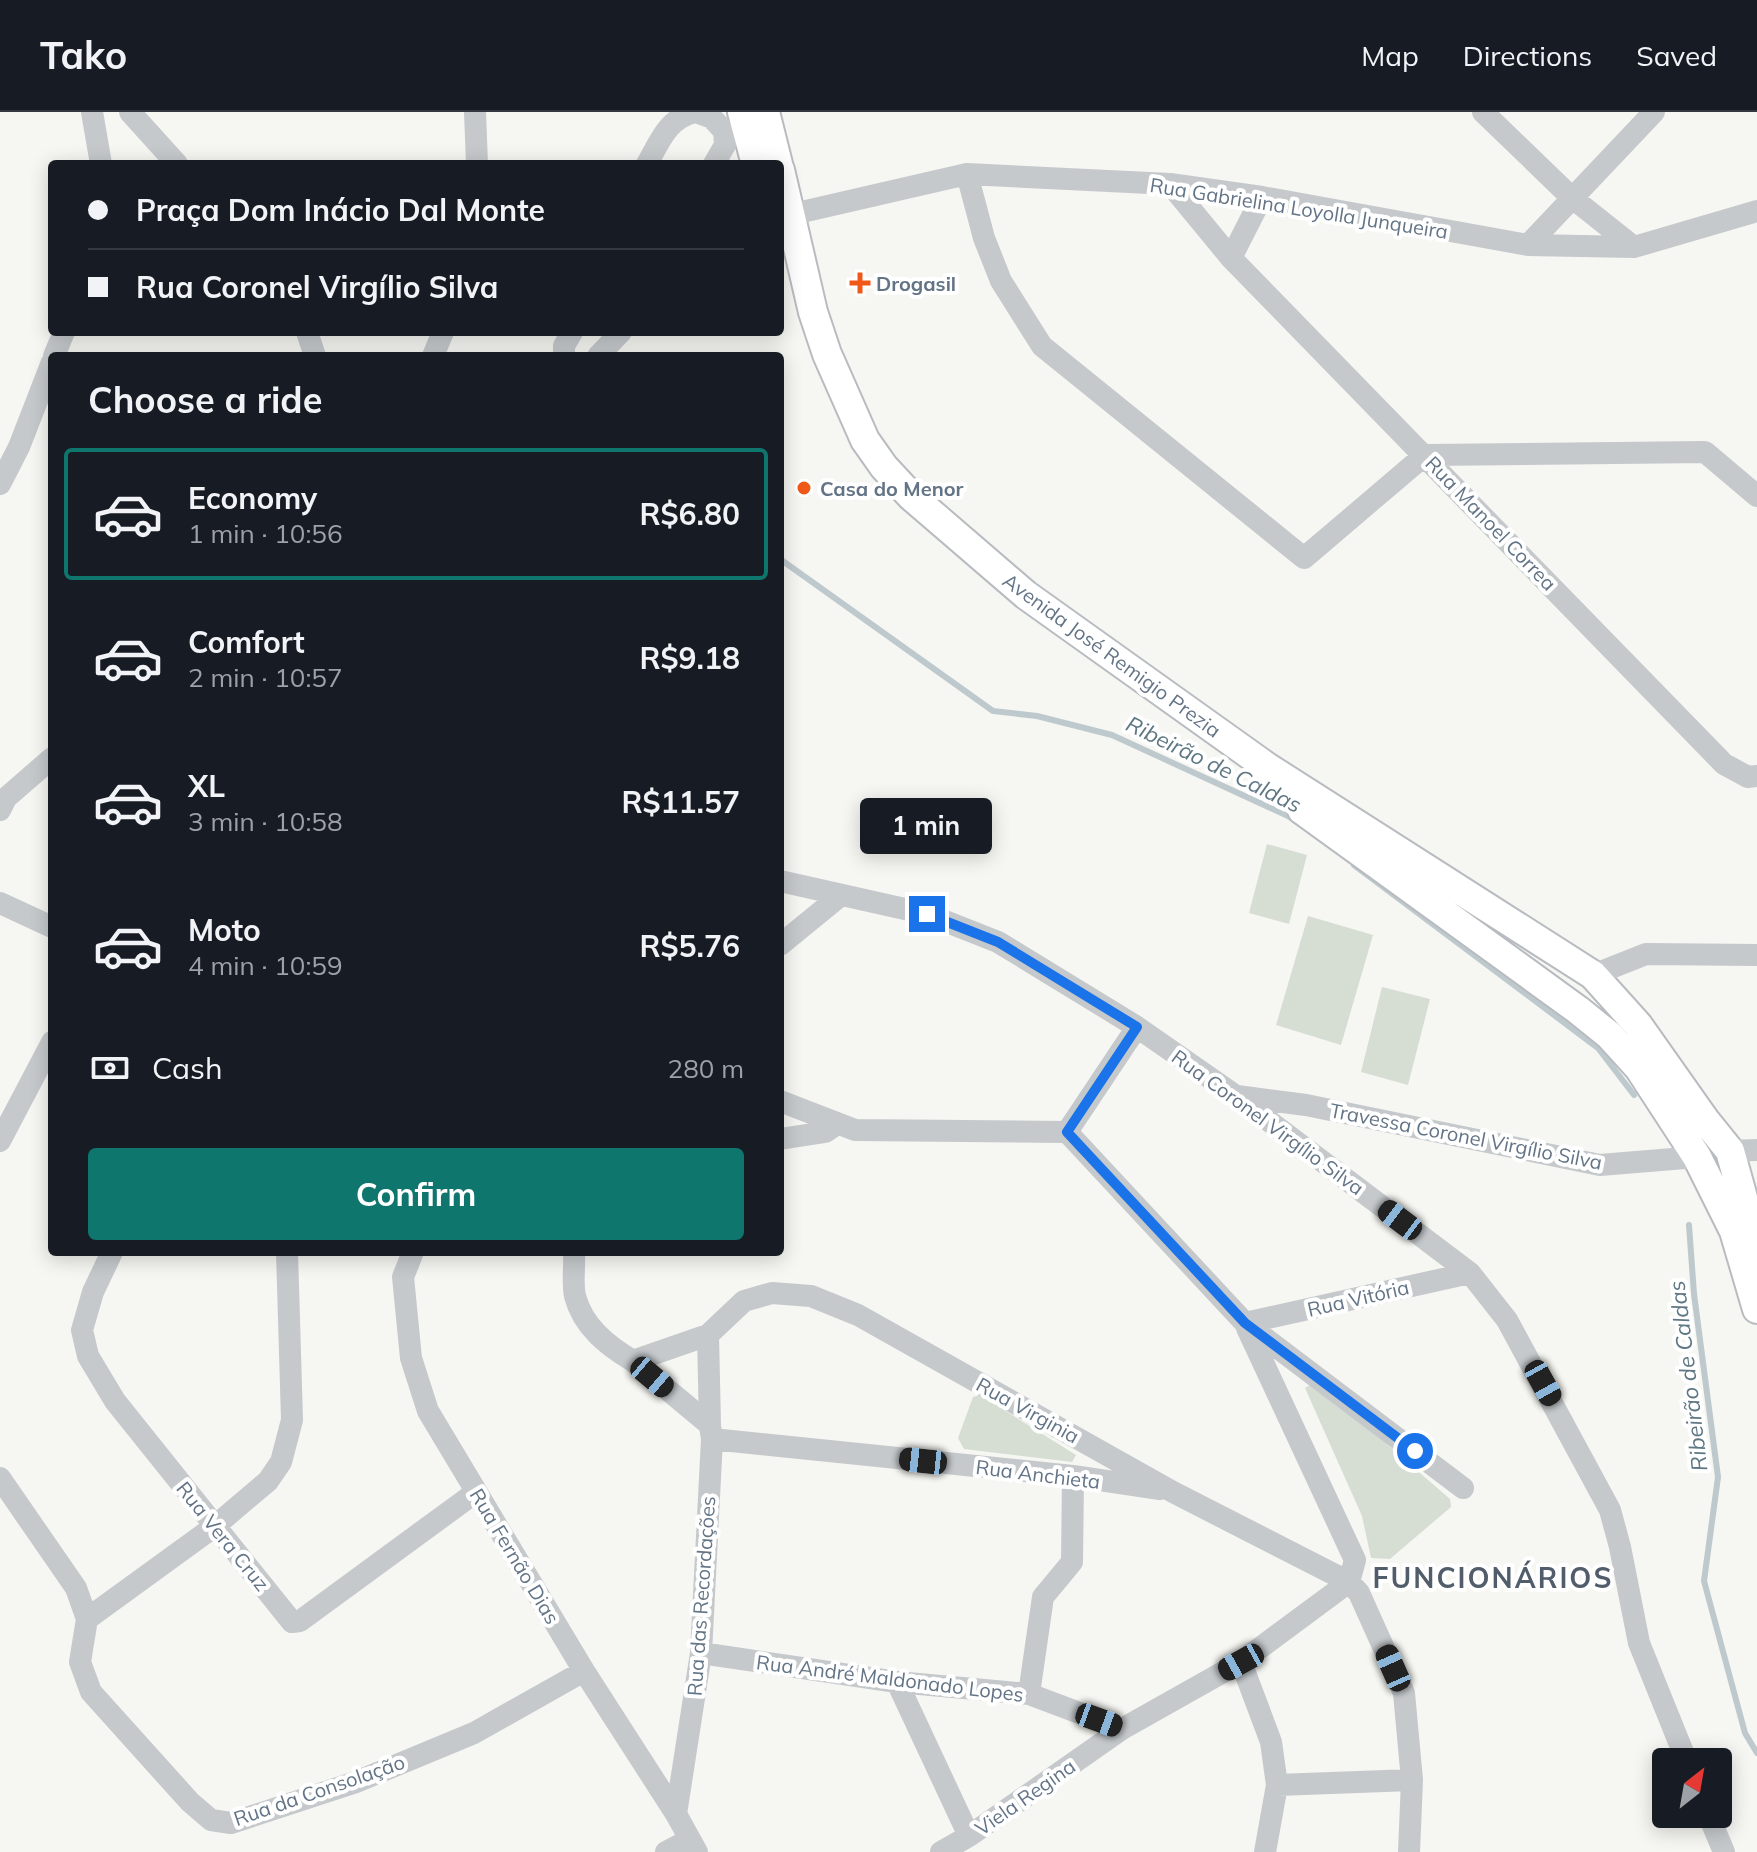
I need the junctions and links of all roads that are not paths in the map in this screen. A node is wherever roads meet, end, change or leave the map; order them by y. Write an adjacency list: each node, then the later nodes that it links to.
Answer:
1 (92, 112): 10 (street)
2 (130, 112): 11 (street)
3 (475, 112): 12 (street)
4 (742, 112): 9 (main road)
5 (765, 112): 15 (main road)
6 (1483, 112): 19 (street)
7 (1654, 112): 19 (street)
8 (704, 113): 13 (street); 14 (street)
9 (750, 159)
10 (100, 160)
11 (173, 160)
12 (477, 160)
13 (649, 160)
14 (716, 160)
15 (777, 160)
16 (967, 174): 17 (street, Rua Gabrielina Loyolla Junqueira); 21 (street, Rua Gabrielina Loyolla Junqueira); 29 (street)
17 (1170, 184): 18 (street, Rua Gabrielina Loyolla Junqueira); 24 (street, Rua Manoel Correa)
18 (1262, 197): 22 (street, Rua Gabrielina Loyolla Junqueira); 24 (street)
19 (1571, 197): 22 (street); 23 (street)
20 (1757, 211): 23 (street, Rua Gabrielina Loyolla Junqueira)
21 (785, 215): 41 (main road, Avenida José Remigio Prezia)
22 (1528, 245): 23 (street, Rua Gabrielina Loyolla Junqueira)
23 (1634, 247)
24 (1231, 258): 29 (street, Rua Manoel Correa)
25 (784, 268): 53 (main road, Avenida José Remigio Prezia)
26 (617, 336): 27 (street)
27 (602, 352)
28 (48, 372): 30 (street)
29 (1425, 455): 31 (street); 33 (street, Rua Manoel Correa)
30 (0, 484)
31 (1757, 496)
32 (48, 761): 34 (street)
33 (1757, 776)
34 (0, 810)
35 (784, 882): 36 (street, Rua Coronel Virgílio Silva)
36 (840, 896): 39 (street); 42 (street, Rua Coronel Virgílio Silva)
37 (0, 903): 38 (street)
38 (48, 925)
39 (784, 942)
40 (1757, 955): 41 (street)
41 (1593, 975): 52 (main road, Avenida José Remigio Prezia)
42 (1137, 1027): 44 (street, Rua Coronel Virgílio Silva); 48 (street)
43 (48, 1050): 51 (street)
44 (1236, 1096): 46 (street, Travessa Coronel Virgílio Silva); 50 (street, Rua Coronel Virgílio Silva)
45 (784, 1102): 47 (street)
46 (1306, 1105): 50 (street); 53 (street, Travessa Coronel Virgílio Silva)
47 (837, 1124): 48 (street); 49 (street)
48 (1067, 1132): 61 (street)
49 (784, 1138)
50 (1290, 1138): 59 (street, Rua Coronel Virgílio Silva)
51 (0, 1141)
52 (1743, 1151): 54 (main road, Avenida José Remigio Prezia)
53 (1697, 1157): 60 (main road, Avenida José Remigio Prezia)
54 (1757, 1248)
55 (110, 1256): 70 (street, Rua Vera Cruz)
56 (287, 1256): 70 (street)
57 (411, 1256): 68 (street, Rua Fernão Dias)
58 (574, 1256): 63 (street)
59 (1470, 1273): 61 (street, Rua Vitória); 79 (street, Rua Coronel Virgílio Silva)
60 (1757, 1309)
61 (1245, 1323): 67 (street); 71 (street)
62 (708, 1335): 63 (street); 64 (street, Rua das Recordações); 69 (street, Rua Virginia)
63 (633, 1361): 64 (street)
64 (711, 1432): 65 (street, Rua Anchieta); 73 (street, Rua das Recordações)
65 (1073, 1476): 69 (street, Rua Anchieta); 77 (street)
66 (0, 1478): 72 (street)
67 (1463, 1488)
68 (476, 1492): 70 (street, Rua Vera Cruz); 75 (street, Rua Fernão Dias)
69 (1173, 1492): 71 (street, Rua Virginia)
70 (215, 1526): 72 (street)
71 (1349, 1582): 74 (street, Viela Regina); 80 (street)
72 (87, 1619): 75 (street, Rua da Consolação)
73 (701, 1653): 76 (street, Rua André Maldonado Lopes); 82 (street, Rua das Recordações)
74 (1241, 1662): 78 (street, Viela Regina); 81 (street)
75 (584, 1671): 82 (street, Rua Fernão Dias)
76 (897, 1682): 77 (street, Rua André Maldonado Lopes); 84 (street)
77 (1029, 1694): 78 (street, Rua André Maldonado Lopes)
78 (1122, 1729): 84 (street, Viela Regina)
79 (1681, 1748)
80 (1412, 1780): 81 (street); 90 (street)
81 (1277, 1785): 89 (street)
82 (676, 1814): 85 (street, Rua Fernão Dias)
83 (1713, 1828): 86 (street)
84 (969, 1836): 88 (street, Viela Regina)
85 (693, 1846): 87 (street)
86 (1720, 1851)
87 (666, 1852)
88 (941, 1852)
89 (1265, 1852)
90 (1409, 1852)

